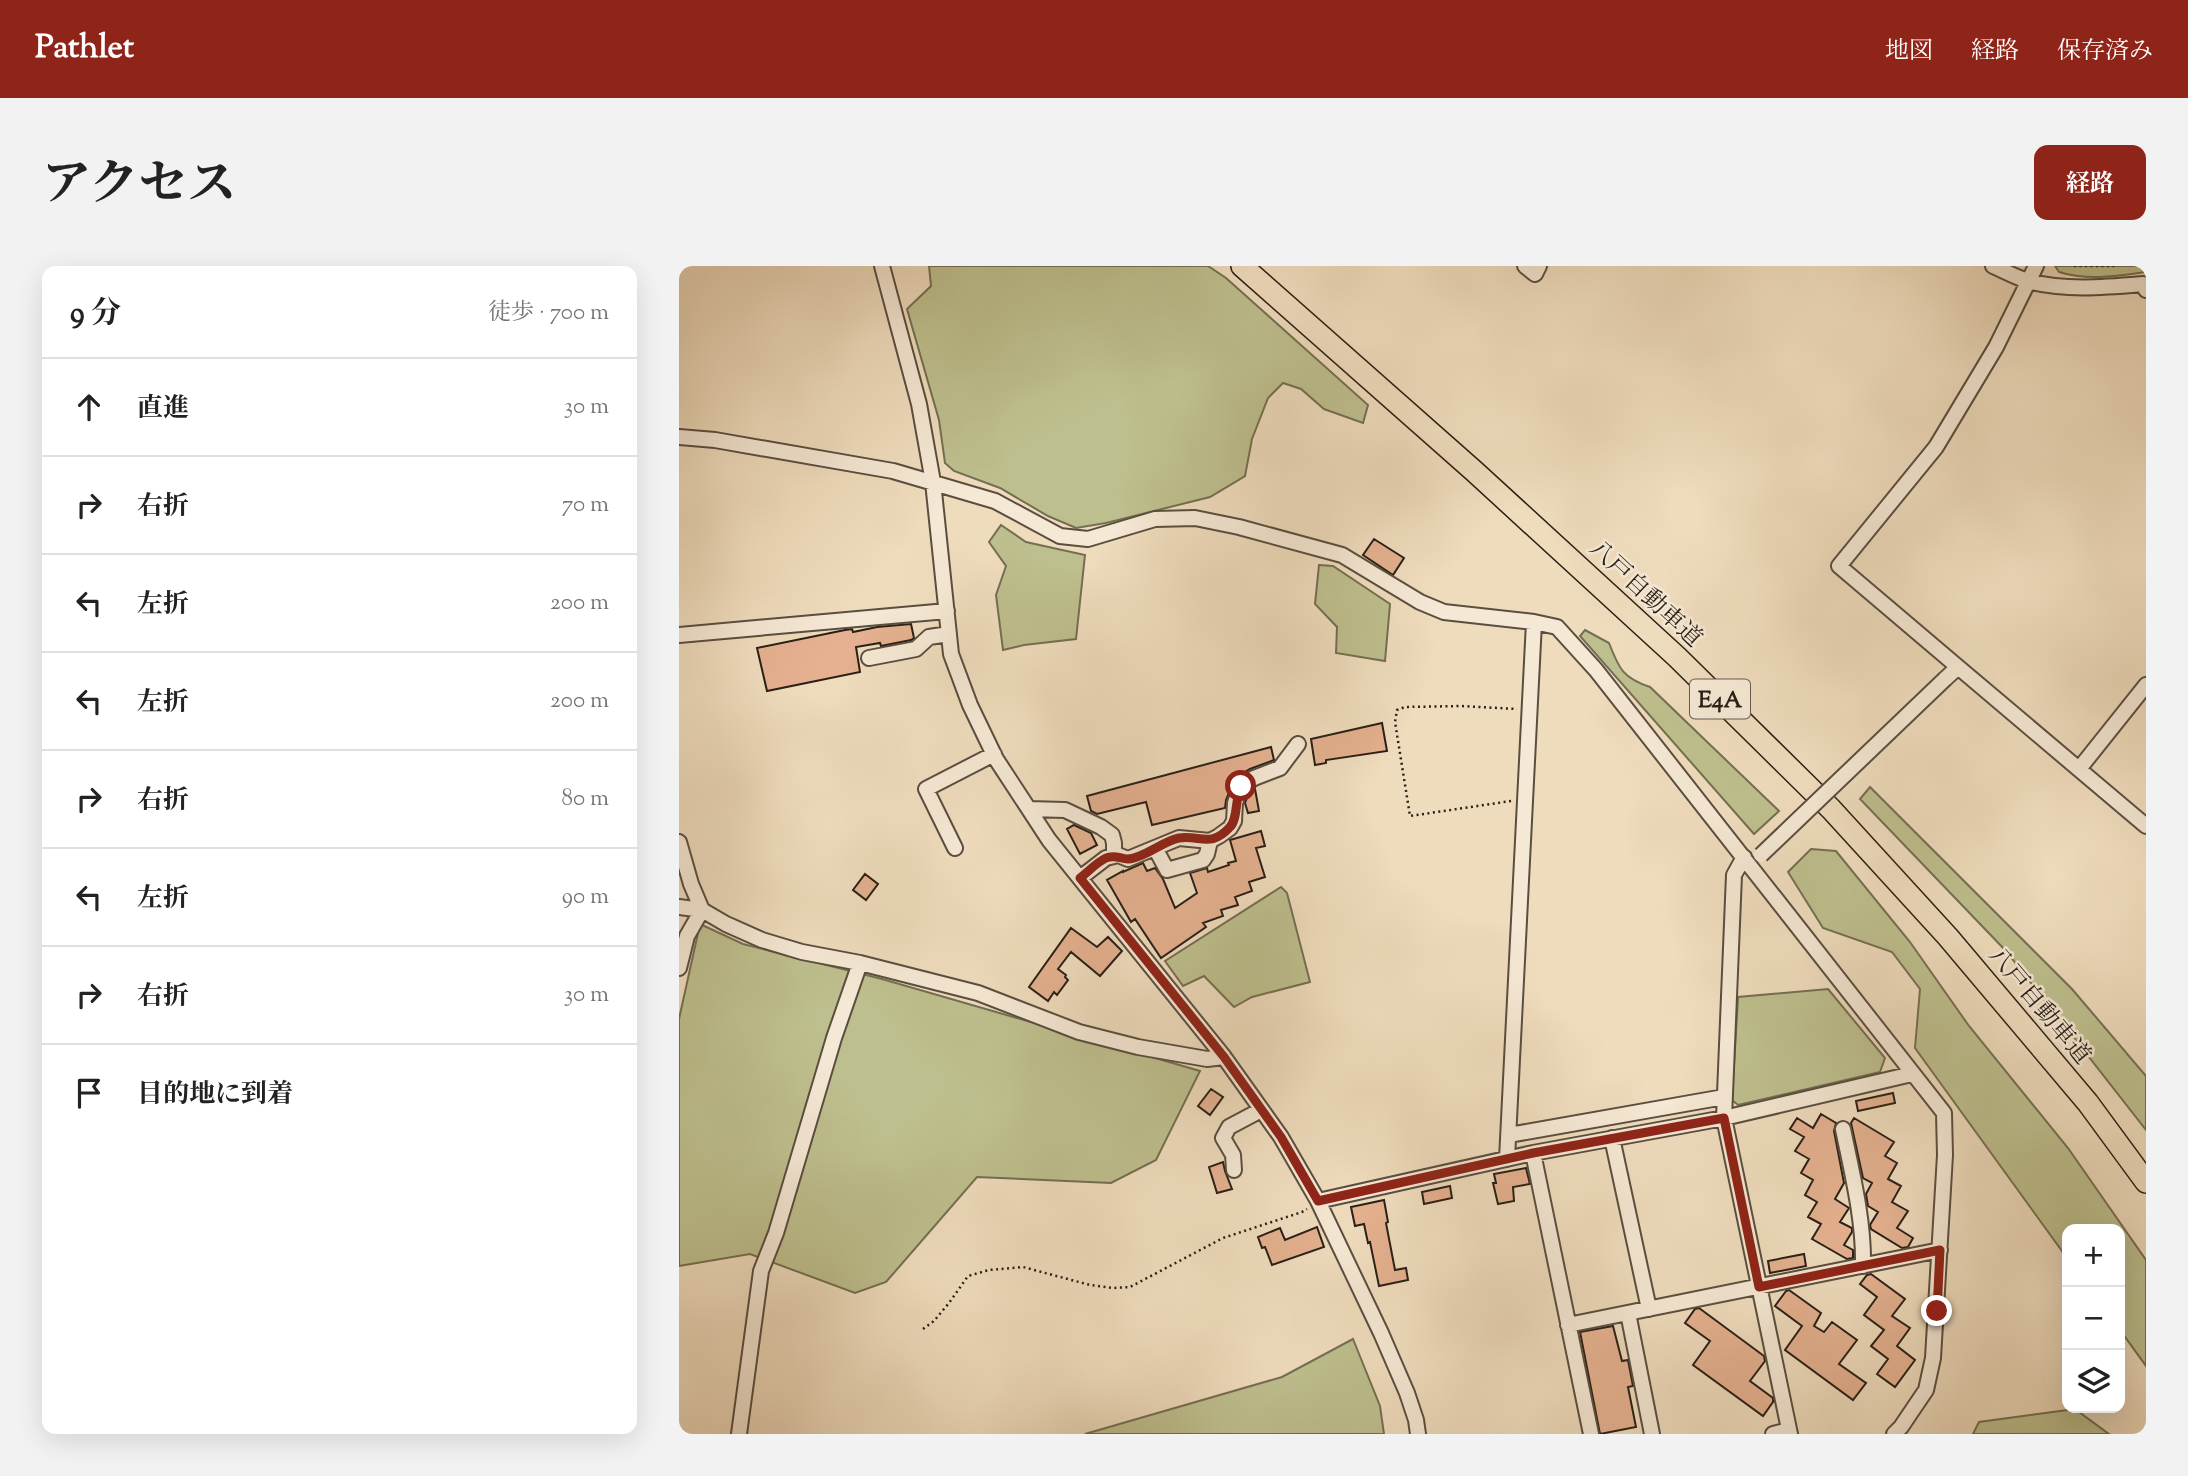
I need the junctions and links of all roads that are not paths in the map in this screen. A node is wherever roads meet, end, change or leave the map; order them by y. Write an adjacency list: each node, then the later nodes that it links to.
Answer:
1 (882, 266): 10 (street)
2 (1242, 266): 47 (highway, 八戸自動車道 / E4A)
3 (1525, 266): 4 (street)
4 (1539, 266)
5 (1993, 266): 7 (street)
6 (2036, 266): 7 (street)
7 (2029, 281): 8 (street); 16 (street)
8 (2146, 290)
9 (679, 437): 10 (street)
10 (933, 482): 11 (street); 12 (street)
11 (947, 611): 13 (street); 14 (street)
12 (1534, 622): 29 (street); 42 (street)
13 (949, 634): 15 (street); 19 (street)
14 (679, 635)
15 (869, 658)
16 (1958, 667): 20 (street); 29 (street, bridge)
17 (2146, 685): 20 (street)
18 (1298, 744): 24 (street)
19 (993, 754): 21 (street); 26 (street)
20 (2078, 769): 22 (street)
21 (1029, 809): 28 (street); 31 (street)
22 (2146, 826)
23 (1179, 838): 24 (street); 27 (street); 30 (street)
24 (1210, 841): 30 (street)
25 (679, 842): 33 (street)
26 (955, 848)
27 (1155, 848): 28 (street); 30 (street)
28 (1114, 856): 31 (street)
29 (1747, 862): 37 (street); 38 (street)
30 (1184, 865)
31 (1080, 878): 36 (street)
32 (679, 907): 33 (street)
33 (702, 910): 34 (street); 35 (street)
34 (860, 963): 36 (street); 56 (street)
35 (679, 968)
36 (1224, 1057): 39 (street)
37 (1912, 1074): 40 (street); 49 (street)
38 (1724, 1097): 40 (street); 42 (street)
39 (1261, 1110): 46 (street); 48 (street)
40 (1724, 1118): 43 (street); 51 (street)
41 (1843, 1129): 50 (street)
42 (1509, 1135): 45 (street)
43 (1612, 1138): 44 (street); 52 (street)
44 (1533, 1153): 45 (street); 54 (street)
45 (1507, 1159): 48 (street)
46 (1234, 1170)
47 (2146, 1182)
48 (1318, 1201): 57 (street)
49 (1940, 1250): 50 (street); 61 (street)
50 (1863, 1266): 51 (street)
51 (1759, 1287): 52 (street); 55 (street)
52 (1649, 1309): 53 (street)
53 (1628, 1313): 54 (street); 59 (street)
54 (1568, 1325): 58 (street)
55 (1790, 1432): 60 (street)
56 (740, 1434)
57 (1418, 1434)
58 (1591, 1434)
59 (1652, 1434)
60 (1773, 1434)
61 (1893, 1434)

